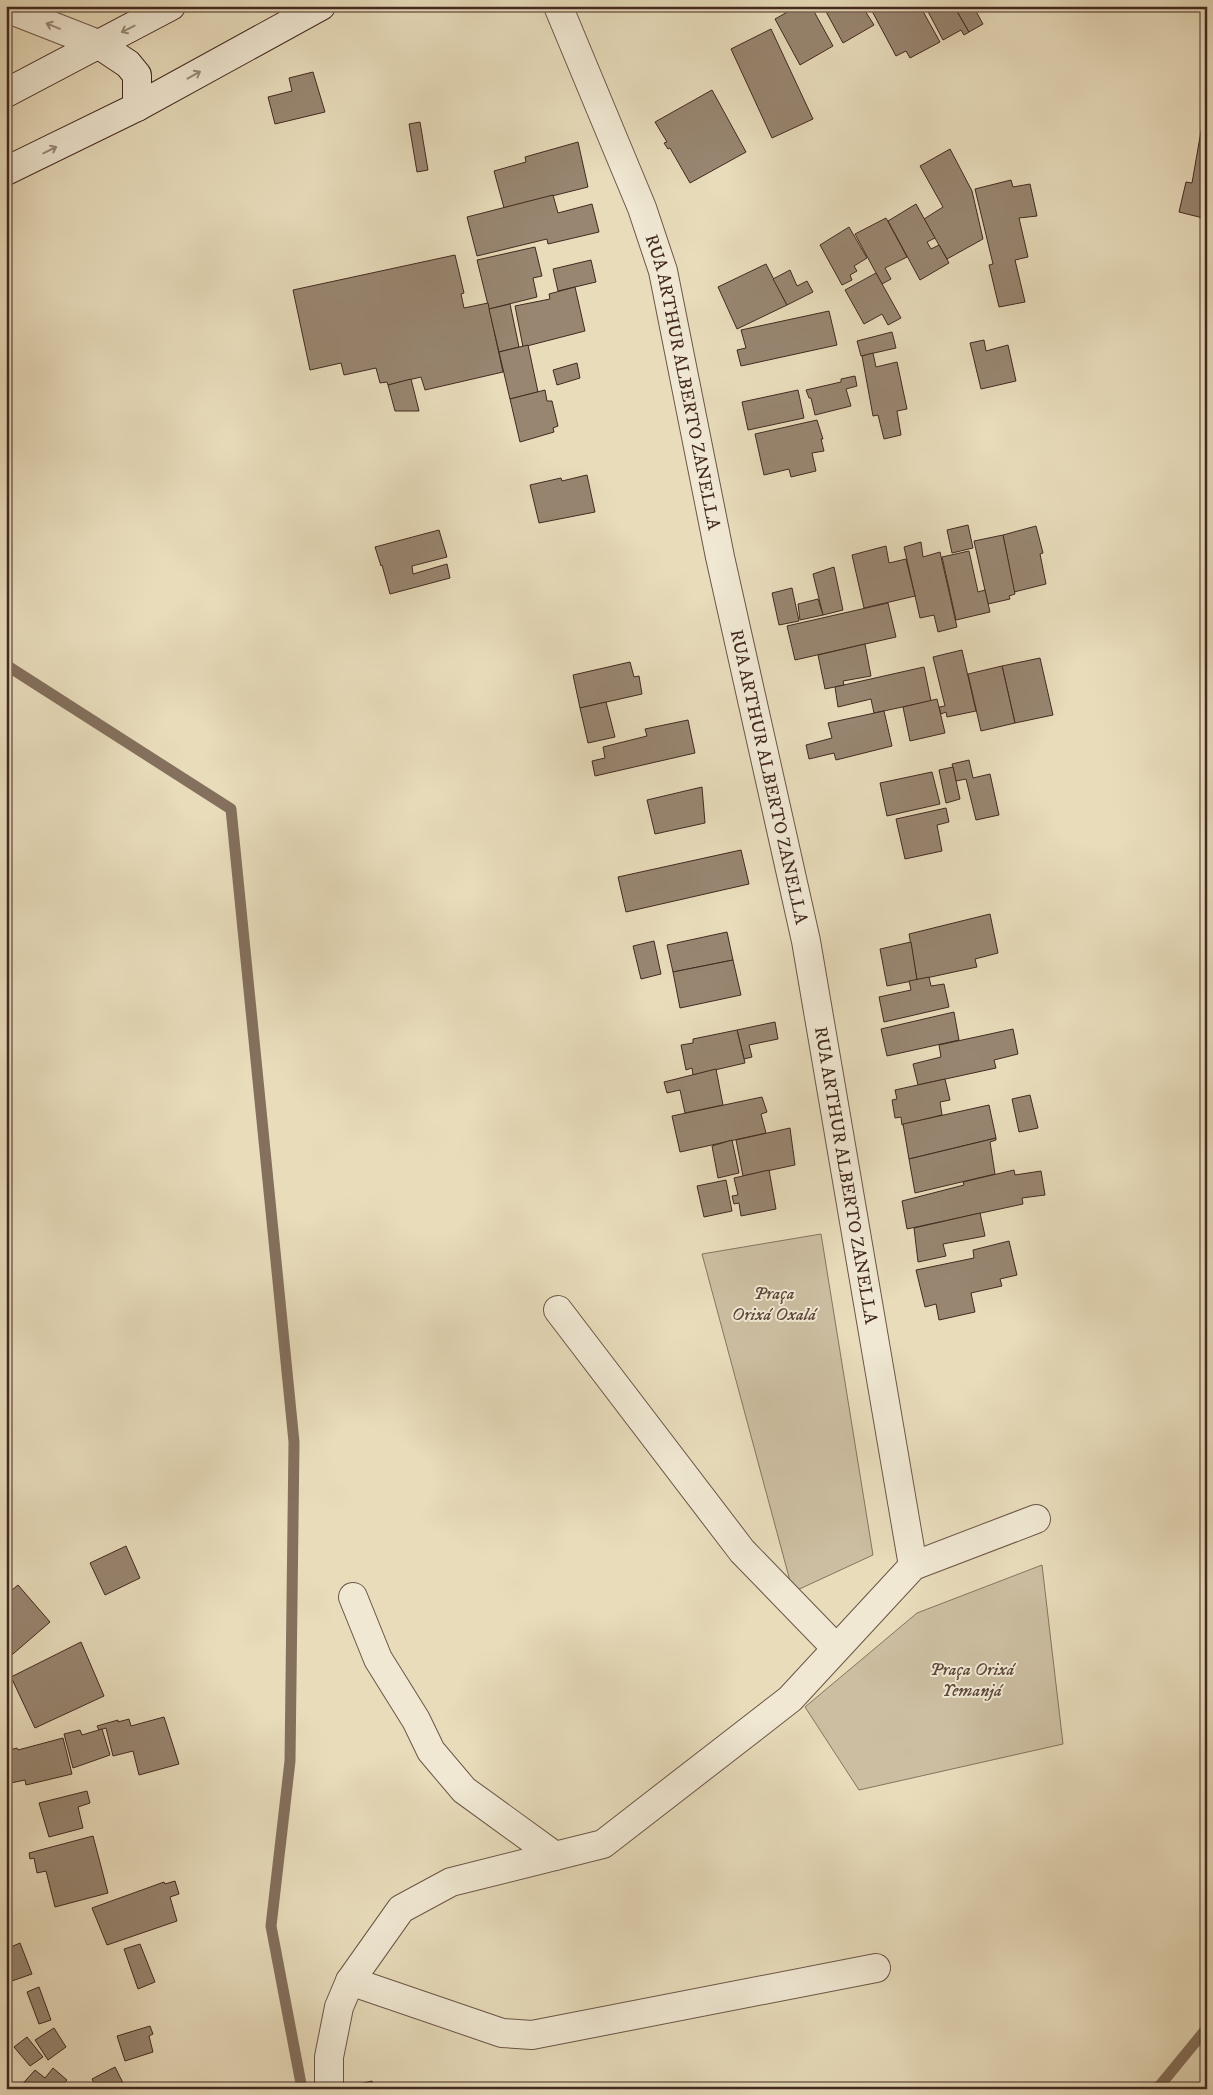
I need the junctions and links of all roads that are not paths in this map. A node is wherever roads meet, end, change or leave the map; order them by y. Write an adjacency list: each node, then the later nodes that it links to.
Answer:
1 (171, 6): 5 (street, one-way to 5)
2 (321, 6): 7 (street, one-way to 2)
3 (558, 6): 11 (street, RUA ARTHUR ALBERTO ZANELLA)
4 (6, 8): 5 (street, one-way to 4)
5 (98, 44): 6 (street); 7 (street)
6 (6, 93)
7 (137, 107): 8 (street, one-way to 7)
8 (6, 171)
9 (558, 1310): 13 (street)
10 (1036, 1519): 11 (street)
11 (913, 1566): 13 (street)
12 (353, 1597): 14 (street)
13 (836, 1648): 14 (street)
14 (554, 1856): 16 (street)
15 (876, 1968): 16 (street)
16 (350, 1980): 17 (street)
17 (329, 2089)

